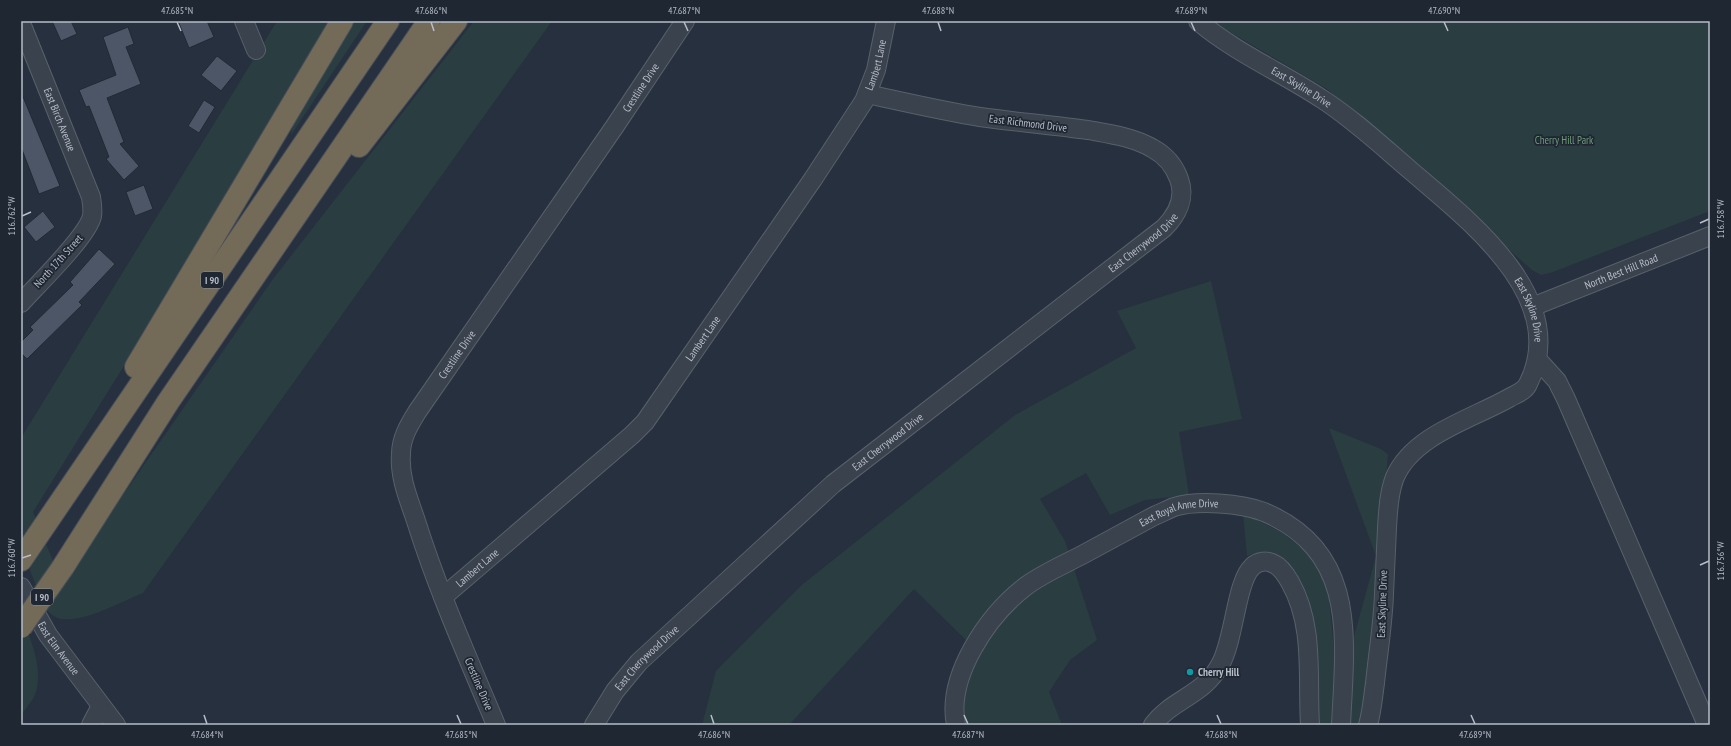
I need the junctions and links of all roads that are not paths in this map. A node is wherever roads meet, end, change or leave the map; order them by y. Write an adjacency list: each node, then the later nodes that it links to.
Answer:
1 (244, 21): 10 (street)
2 (342, 21): 19 (highway, I 90)
3 (388, 21): 19 (highway, I 90)
4 (429, 21): 15 (highway, I 90)
5 (456, 21): 15 (highway)
6 (685, 21): 22 (street, Crestline Drive)
7 (886, 21): 11 (street, Lambert Lane)
8 (1198, 21): 17 (street, East Skyline Drive)
9 (21, 23): 13 (street, East Birch Avenue)
10 (256, 50)
11 (867, 94): 12 (street, East Richmond Drive); 22 (street, Lambert Lane)
12 (1177, 174): 28 (street, East Cherrywood Drive)
13 (92, 217): 16 (street, North 17th Street)
14 (1710, 236): 17 (street, North Best Hill Road)
15 (267, 256): 23 (highway, I 90, bridge)
16 (21, 302)
17 (1532, 307): 18 (street, East Skyline Drive)
18 (1537, 359): 33 (street, East Skyline Drive); 34 (street)
19 (64, 497): 20 (highway, I 90)
20 (21, 560)
21 (21, 587): 24 (street, East Elm Avenue)
22 (443, 597): 27 (street, Crestline Drive)
23 (21, 627)
24 (101, 706): 25 (street); 26 (street, East Elm Avenue)
25 (91, 725)
26 (116, 725)
27 (496, 725)
28 (594, 725)
29 (956, 725): 32 (street, East Royal Anne Drive)
30 (1153, 725): 31 (street)
31 (1310, 725)
32 (1341, 725)
33 (1368, 725)
34 (1707, 725)

